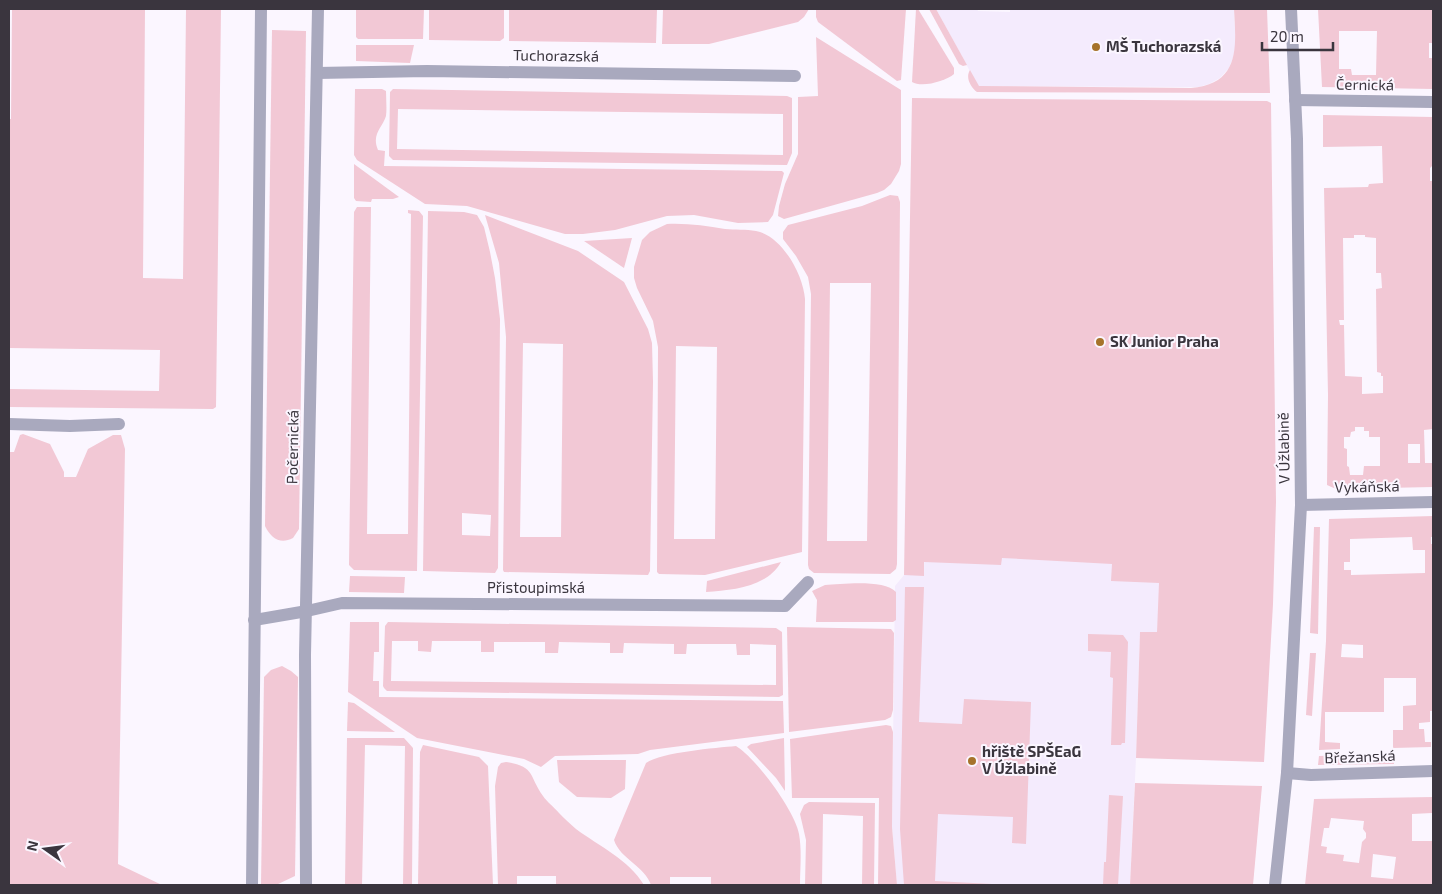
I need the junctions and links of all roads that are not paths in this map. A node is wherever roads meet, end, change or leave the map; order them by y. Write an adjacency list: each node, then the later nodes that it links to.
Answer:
1 (262, 9): 14 (street)
2 (318, 9): 4 (street, Počernická)
3 (1291, 9): 6 (street, V Úžlabině)
4 (317, 73): 5 (street, Tuchorazská); 13 (street, Počernická)
5 (795, 76)
6 (1295, 100): 7 (street, Černická); 11 (street, V Úžlabině)
7 (1433, 102)
8 (9, 424): 9 (street)
9 (119, 424)
10 (1433, 502): 11 (street, Vykáňská)
11 (1301, 505): 16 (street, V Úžlabině)
12 (808, 582): 13 (street, Přistoupimská)
13 (307, 611): 14 (street, Přistoupimská); 18 (street, Počernická)
14 (254, 620): 17 (street)
15 (1433, 771): 16 (street, Břežanská)
16 (1287, 773): 19 (street, V Úžlabině)
17 (252, 885)
18 (306, 885)
19 (1275, 885)

